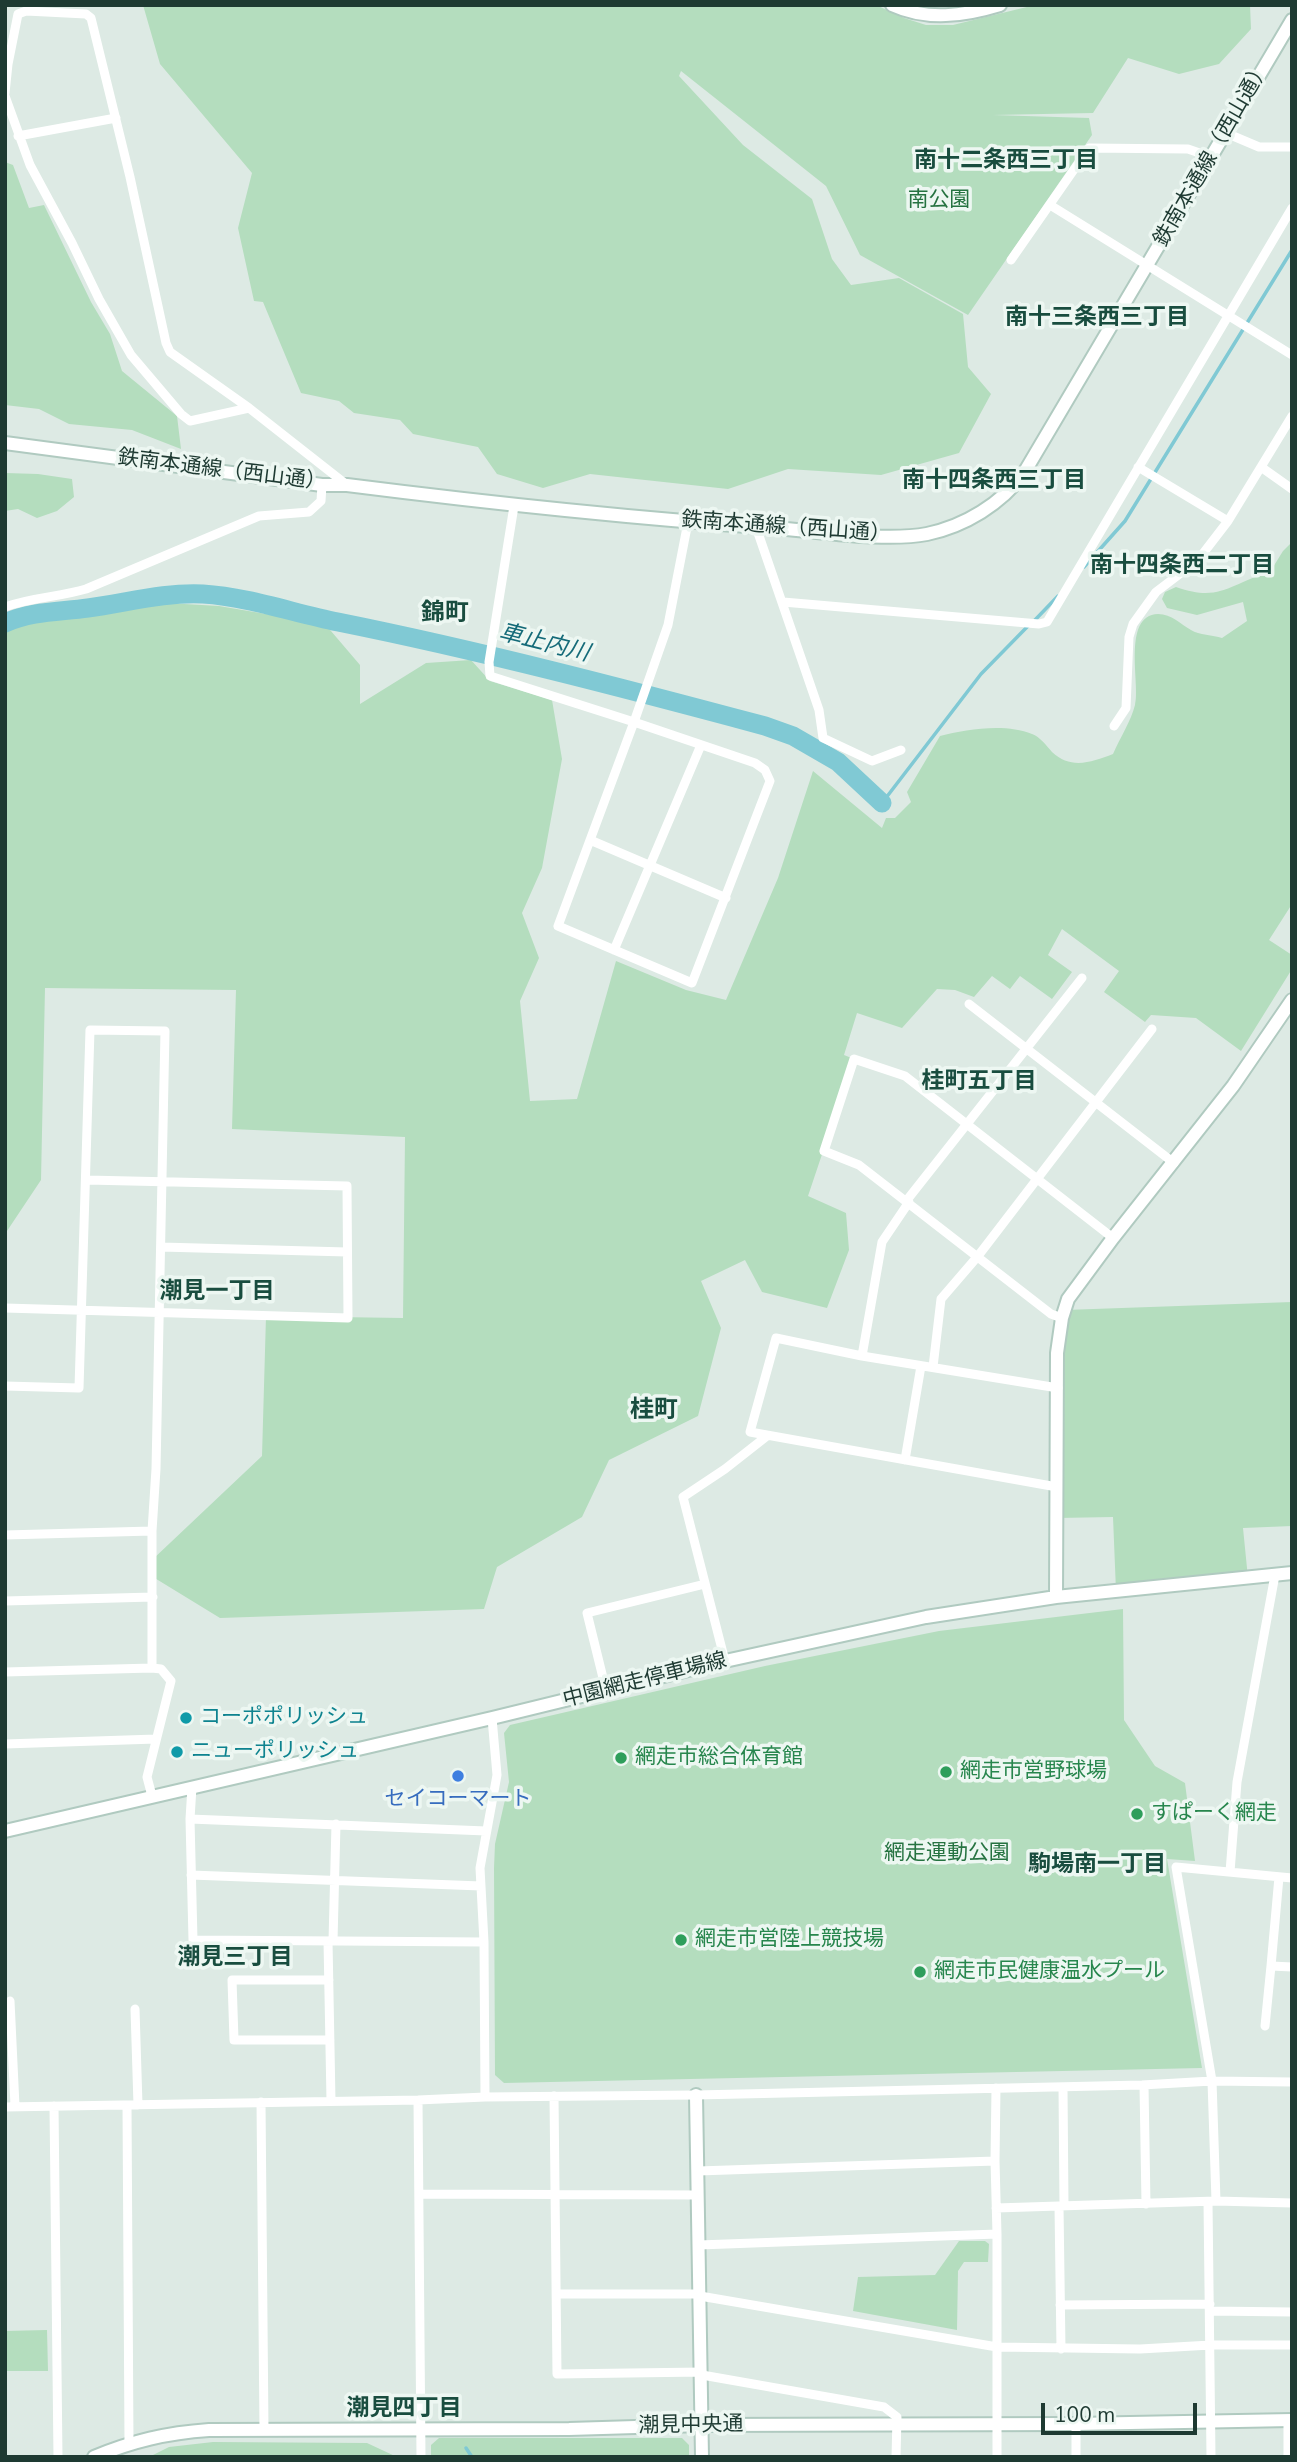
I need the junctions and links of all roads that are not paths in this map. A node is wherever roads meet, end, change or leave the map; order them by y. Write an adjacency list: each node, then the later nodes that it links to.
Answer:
1 (892, 5): 2 (street)
2 (1000, 5)
3 (1292, 20): 6 (street, 鉄南本通線（西山通）)
4 (5, 94): 5 (street); 7 (street)
5 (116, 118): 7 (street); 16 (street)
6 (1226, 133): 8 (street); 9 (street, 鉄南本通線（西山通）)
7 (18, 136): 16 (street)
8 (1292, 147)
9 (1212, 157): 10 (street); 13 (street, 鉄南本通線（西山通）)
10 (1050, 205): 12 (street); 13 (street)
11 (1292, 208): 14 (street)
12 (1011, 260)
13 (1148, 266): 14 (street); 27 (street, 鉄南本通線（西山通）)
14 (1227, 315): 15 (street); 19 (street)
15 (1292, 355)
16 (249, 408): 22 (street)
17 (1292, 416): 20 (street)
18 (5, 443): 21 (street, 鉄南本通線（西山通）)
19 (1138, 467): 26 (street); 28 (street)
20 (1261, 467): 23 (street); 26 (street)
21 (322, 485): 22 (street, 鉄南本通線（西山通）); 29 (street)
22 (346, 485): 24 (street, 鉄南本通線（西山通）)
23 (1292, 489)
24 (514, 506): 25 (street, 鉄南本通線（西山通）); 30 (street)
25 (688, 522): 27 (street, 鉄南本通線（西山通）); 30 (street)
26 (1228, 522): 31 (street)
27 (756, 527): 28 (street)
28 (783, 602): 33 (street)
29 (5, 607)
30 (634, 722): 32 (street); 34 (street)
31 (1114, 726)
32 (701, 744): 35 (street); 36 (street)
33 (901, 751)
34 (590, 840): 35 (street); 37 (street)
35 (650, 866): 36 (street); 37 (street)
36 (726, 898): 37 (street)
37 (614, 950)
38 (1082, 978): 42 (street)
39 (1292, 1000): 45 (street)
40 (969, 1004): 42 (street)
41 (1152, 1028): 43 (street)
42 (1027, 1048): 43 (street); 44 (street)
43 (1096, 1102): 45 (street); 46 (street)
44 (967, 1123): 46 (street); 49 (street); 49 (street)
45 (1174, 1163): 50 (street)
46 (1037, 1178): 50 (street); 53 (street)
47 (87, 1180): 48 (street); 48 (street); 55 (street)
48 (163, 1181): 51 (street); 52 (street)
49 (908, 1201): 53 (street); 58 (street)
50 (1113, 1238): 57 (street)
51 (161, 1247): 52 (street); 56 (street)
52 (347, 1252): 56 (street)
53 (978, 1256): 57 (street); 60 (street)
54 (5, 1308): 55 (street)
55 (83, 1310): 56 (street); 61 (street)
56 (159, 1313): 66 (street)
57 (1062, 1318): 62 (street)
58 (862, 1356): 59 (street); 63 (street)
59 (921, 1366): 60 (street); 64 (street)
60 (933, 1367): 62 (street)
61 (5, 1386)
62 (1058, 1388): 65 (street)
63 (767, 1436): 64 (street); 70 (street)
64 (905, 1460): 65 (street)
65 (1057, 1487): 72 (street)
66 (152, 1531): 67 (street); 71 (street)
67 (5, 1535)
68 (1292, 1573): 69 (street, 中園網走停車場線)
69 (1275, 1575): 72 (street, 中園網走停車場線); 87 (street)
70 (705, 1584): 74 (street); 77 (street)
71 (153, 1597): 73 (street); 75 (street)
72 (1056, 1597): 74 (street, 中園網走停車場線)
73 (5, 1601)
74 (725, 1661): 77 (street, 中園網走停車場線)
75 (152, 1668): 76 (street); 79 (street)
76 (5, 1672)
77 (606, 1690): 78 (street, 中園網走停車場線)
78 (492, 1718): 81 (street, 中園網走停車場線); 85 (street)
79 (156, 1739): 80 (street); 82 (street)
80 (5, 1744)
81 (192, 1787): 82 (street, 中園網走停車場線); 83 (street)
82 (152, 1796): 86 (street, 中園網走停車場線)
83 (190, 1819): 84 (street); 88 (street)
84 (336, 1825): 85 (street); 91 (street)
85 (486, 1830): 92 (street)
86 (5, 1831)
87 (1230, 1872): 89 (street); 102 (street)
88 (191, 1875): 91 (street); 93 (street)
89 (1279, 1877): 90 (street); 95 (street)
90 (1292, 1878)
91 (334, 1880): 92 (street); 93 (street)
92 (481, 1886): 94 (street)
93 (330, 1941): 94 (street); 97 (street)
94 (484, 1942): 108 (street)
95 (1270, 1966): 96 (street); 100 (street)
96 (1292, 1967)
97 (329, 1980): 101 (street); 101 (street)
98 (10, 2001): 115 (street)
99 (135, 2009): 114 (street)
100 (1265, 2026)
101 (330, 2040): 111 (street)
102 (1212, 2081): 103 (street); 104 (street); 122 (street)
103 (1292, 2082)
104 (1144, 2085): 105 (street); 124 (street)
105 (1063, 2087): 106 (street); 125 (street)
106 (996, 2088): 107 (street); 117 (street)
107 (696, 2095): 109 (street); 118 (street)
108 (485, 2096): 109 (street); 110 (street)
109 (554, 2096): 120 (street)
110 (418, 2100): 111 (street); 119 (street)
111 (331, 2101): 112 (street)
112 (261, 2102): 114 (street); 146 (street)
113 (127, 2105): 114 (street); 116 (street); 147 (street)
114 (138, 2105)
115 (10, 2106): 116 (street)
116 (54, 2106): 148 (street)
117 (995, 2161): 118 (street); 126 (street)
118 (698, 2171): 121 (street)
119 (419, 2194): 120 (street); 145 (street)
120 (555, 2194): 121 (street); 129 (street)
121 (698, 2195): 128 (street)
122 (1212, 2202): 123 (street); 124 (street); 132 (street)
123 (1292, 2203)
124 (1146, 2204): 125 (street)
125 (1061, 2206): 126 (street); 131 (street)
126 (996, 2208): 127 (street)
127 (997, 2234): 128 (street); 136 (street)
128 (699, 2245): 130 (street)
129 (557, 2294): 130 (street); 138 (street)
130 (700, 2295): 136 (street); 138 (street)
131 (1060, 2305): 132 (street); 137 (street)
132 (1210, 2307): 133 (street); 134 (street)
133 (1292, 2312)
134 (1211, 2345): 135 (street); 137 (street); 140 (street)
135 (1292, 2345)
136 (997, 2347): 137 (street); 142 (street)
137 (1060, 2349)
138 (702, 2374): 141 (street); 144 (street)
139 (1290, 2420): 140 (street, 潮見中央通); 156 (street)
140 (1211, 2421): 143 (street, 潮見中央通); 155 (street)
141 (897, 2424): 142 (street, 潮見中央通); 144 (street, 潮見中央通); 152 (street)
142 (997, 2424): 143 (street, 潮見中央通); 153 (street)
143 (1076, 2424): 154 (street)
144 (702, 2425): 145 (street, 潮見中央通); 151 (street)
145 (421, 2429): 146 (street, 潮見中央通); 150 (street)
146 (264, 2430): 147 (street, 潮見中央通)
147 (129, 2443): 149 (street, 潮見中央通)
148 (58, 2457)
149 (94, 2457)
150 (421, 2457)
151 (702, 2457)
152 (896, 2457)
153 (997, 2457)
154 (1076, 2457)
155 (1211, 2457)
156 (1288, 2457)

